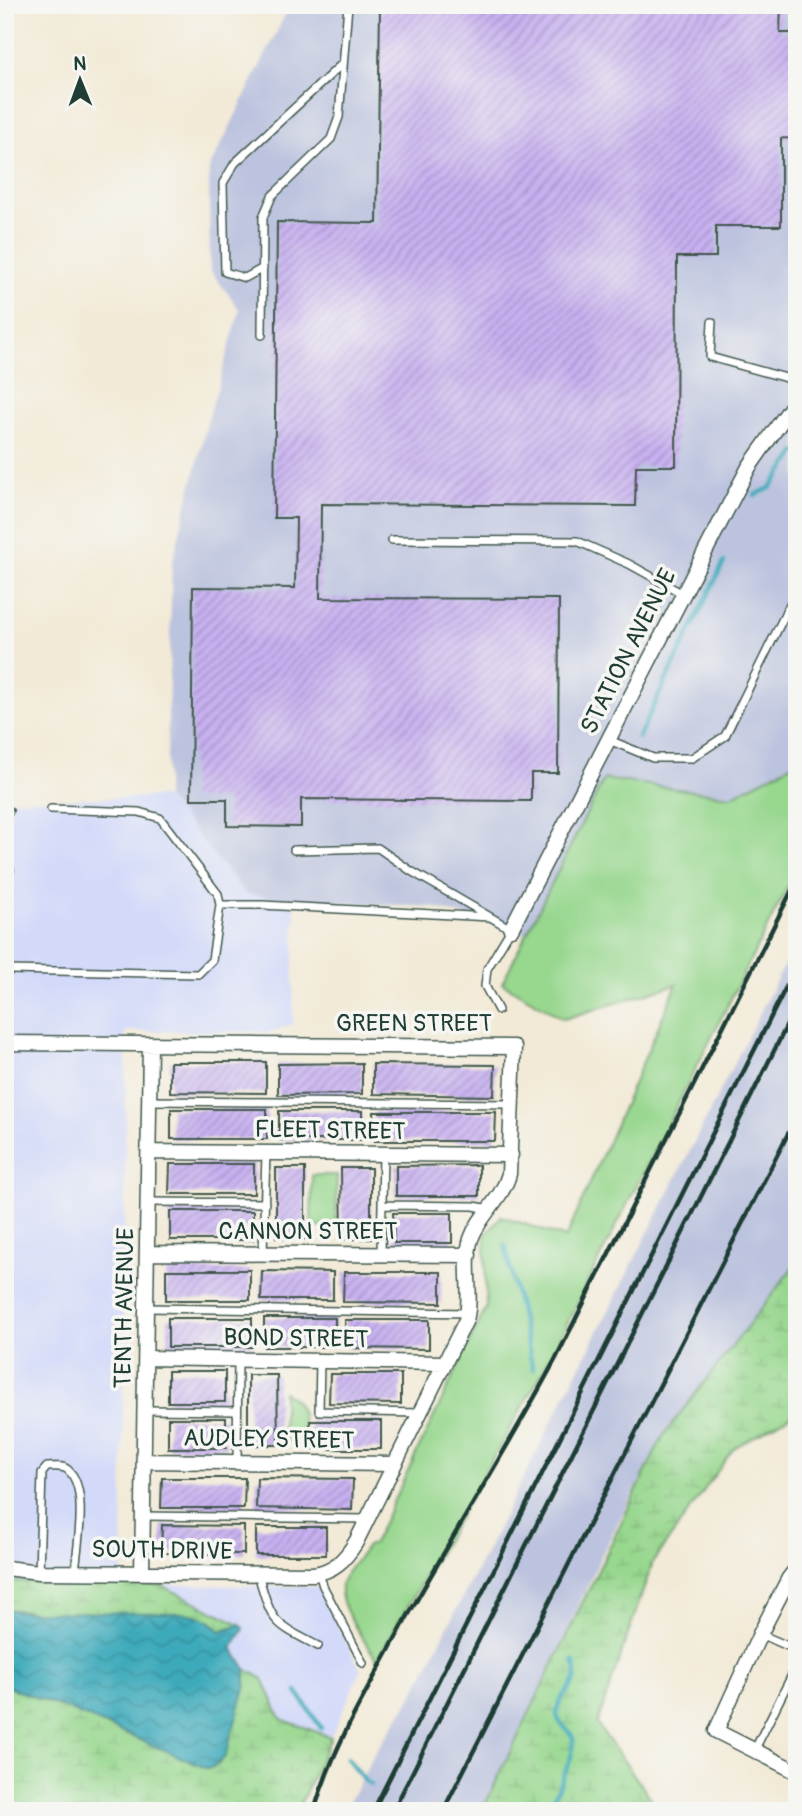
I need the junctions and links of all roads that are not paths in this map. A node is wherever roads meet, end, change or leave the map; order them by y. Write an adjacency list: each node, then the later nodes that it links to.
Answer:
1 (348, 5): 2 (lane)
2 (343, 62): 3 (lane); 3 (lane)
3 (262, 268): 5 (lane)
4 (712, 322): 6 (lane)
5 (262, 335)
6 (797, 382)
7 (797, 399): 10 (street, STATION AVENUE)
8 (393, 540): 10 (lane)
9 (797, 590): 11 (lane)
10 (683, 594): 11 (street, STATION AVENUE)
11 (608, 740): 16 (street, STATION AVENUE)
12 (51, 809): 14 (lane)
13 (294, 850): 15 (lane)
14 (220, 905): 15 (lane); 17 (lane)
15 (490, 917): 16 (lane)
16 (511, 929): 18 (lane)
17 (9, 970)
18 (498, 1010)
19 (5, 1043): 20 (street)
20 (150, 1044): 21 (street, TENTH AVENUE); 22 (street, GREEN STREET)
21 (149, 1101): 22 (lane); 23 (street, TENTH AVENUE)
22 (512, 1104): 26 (street, GREEN STREET)
23 (149, 1152): 24 (street, FLEET STREET); 27 (street, TENTH AVENUE)
24 (266, 1152): 25 (street, FLEET STREET); 28 (lane)
25 (383, 1153): 26 (street, FLEET STREET); 29 (lane)
26 (511, 1155): 30 (street, GREEN STREET)
27 (148, 1202): 28 (lane); 31 (street, TENTH AVENUE)
28 (265, 1203): 32 (lane)
29 (382, 1205): 30 (lane); 33 (lane)
30 (490, 1209): 34 (street, GREEN STREET)
31 (147, 1252): 32 (street, CANNON STREET); 35 (street, TENTH AVENUE)
32 (263, 1254): 33 (street, CANNON STREET)
33 (381, 1254): 34 (street, CANNON STREET)
34 (469, 1255): 36 (street, GREEN STREET)
35 (146, 1308): 36 (lane); 37 (street, TENTH AVENUE)
36 (468, 1312): 40 (street, GREEN STREET)
37 (146, 1358): 38 (street, BOND STREET); 41 (street, TENTH AVENUE)
38 (238, 1359): 39 (street, BOND STREET); 42 (lane)
39 (320, 1361): 40 (street, BOND STREET); 43 (lane)
40 (444, 1363): 43 (street, GREEN STREET)
41 (145, 1410): 42 (lane); 44 (street, TENTH AVENUE)
42 (237, 1410): 45 (lane)
43 (419, 1413): 46 (street, GREEN STREET)
44 (144, 1461): 45 (street, AUDLEY STREET); 47 (street, TENTH AVENUE)
45 (236, 1462): 46 (street, AUDLEY STREET)
46 (393, 1464): 48 (street, GREEN STREET)
47 (144, 1516): 48 (lane); 53 (street, TENTH AVENUE)
48 (367, 1519): 54 (street, GREEN STREET)
49 (5, 1568): 51 (street, SOUTH DRIVE)
50 (797, 1568): 56 (street)
51 (39, 1572): 52 (street, SOUTH DRIVE); 52 (lane)
52 (75, 1572): 53 (street, SOUTH DRIVE)
53 (142, 1573): 55 (street, SOUTH DRIVE)
54 (319, 1573): 55 (street, SOUTH DRIVE); 59 (lane)
55 (258, 1574): 57 (lane)
56 (760, 1634): 58 (lane); 61 (street)
57 (318, 1646)
58 (797, 1650)
59 (363, 1663)
60 (797, 1665): 61 (lane)
61 (754, 1751): 62 (street)
62 (797, 1772)

